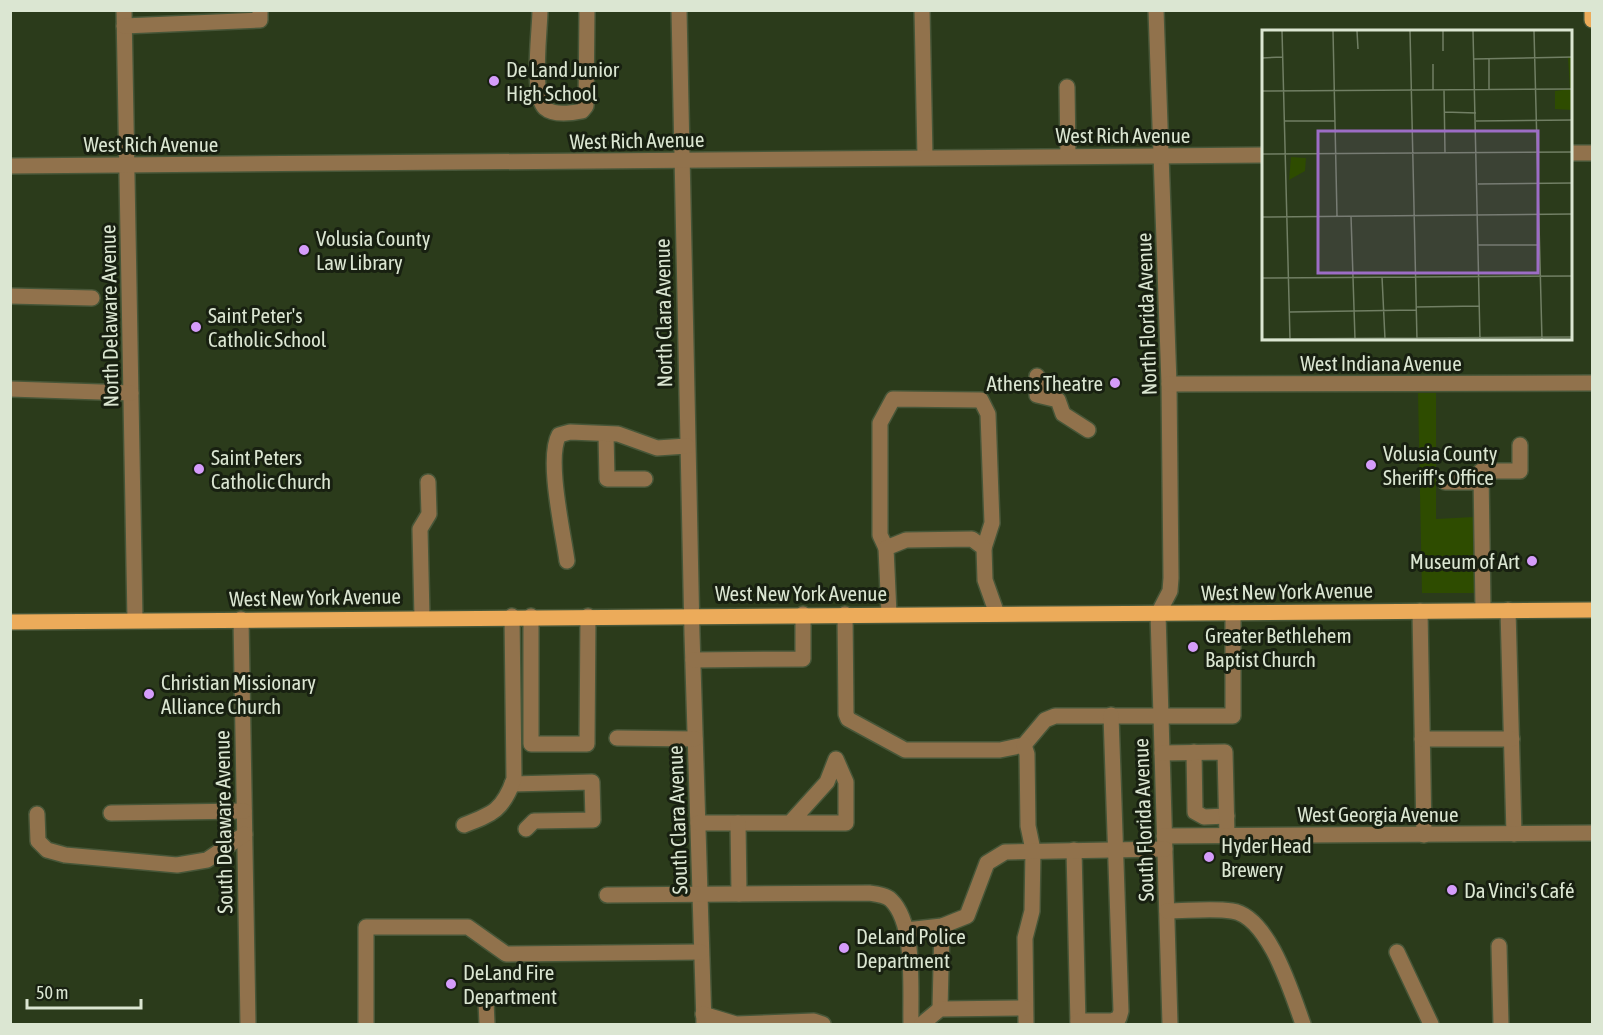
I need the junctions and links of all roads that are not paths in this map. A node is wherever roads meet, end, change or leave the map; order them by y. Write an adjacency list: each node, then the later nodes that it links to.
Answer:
1 (260, 10): 8 (street)
2 (540, 10): 3 (street)
3 (587, 10)
4 (679, 10): 17 (street, North Clara Avenue)
5 (922, 10): 16 (street)
6 (1156, 10): 15 (street, North Florida Avenue)
7 (1592, 10): 9 (main road)
8 (124, 18): 19 (street, North Delaware Avenue)
9 (1593, 20)
10 (1067, 87): 14 (street)
11 (1573, 153): 12 (street)
12 (1593, 153)
13 (1262, 155): 15 (street, West Rich Avenue)
14 (1068, 156): 15 (street, West Rich Avenue); 16 (street, West Rich Avenue)
15 (1162, 156): 24 (street, North Florida Avenue)
16 (925, 157): 17 (street, West Rich Avenue)
17 (681, 161): 19 (street, West Rich Avenue); 29 (street, North Clara Avenue)
18 (10, 166): 19 (street, West Rich Avenue)
19 (127, 166): 26 (street, North Delaware Avenue)
20 (10, 296): 21 (street)
21 (92, 298)
22 (1037, 376): 27 (street)
23 (1593, 383): 24 (street, West Indiana Avenue)
24 (1169, 384): 47 (street, North Florida Avenue)
25 (10, 389): 26 (street)
26 (131, 393): 54 (street, North Delaware Avenue)
27 (1088, 430)
28 (606, 434): 29 (street); 31 (street); 37 (street)
29 (687, 446): 48 (street, North Clara Avenue)
30 (1520, 446): 34 (street)
31 (645, 479)
32 (428, 482): 52 (street)
33 (1445, 482): 34 (street)
34 (1481, 482): 38 (street)
35 (886, 548): 36 (street); 36 (street); 45 (street)
36 (984, 548): 46 (street)
37 (567, 561)
38 (1483, 610): 39 (main road, West New York Avenue); 41 (main road, West New York Avenue)
39 (1508, 610): 40 (main road, West New York Avenue); 61 (street)
40 (1593, 610)
41 (1420, 611): 42 (main road, West New York Avenue); 62 (street)
42 (1233, 613): 47 (main road, West New York Avenue); 58 (street)
43 (803, 614): 44 (main road, West New York Avenue); 48 (main road, West New York Avenue); 56 (street)
44 (845, 614): 45 (main road, West New York Avenue); 63 (street)
45 (889, 614): 46 (main road, West New York Avenue)
46 (997, 614): 47 (main road, West New York Avenue)
47 (1158, 614): 58 (street, South Florida Avenue)
48 (692, 615): 51 (main road, West New York Avenue); 56 (street, South Clara Avenue)
49 (512, 616): 50 (main road, West New York Avenue); 52 (main road, West New York Avenue); 66 (street)
50 (531, 616): 51 (main road, West New York Avenue); 51 (street)
51 (588, 616)
52 (422, 617): 53 (main road, West New York Avenue)
53 (241, 619): 54 (main road, West New York Avenue); 67 (street, South Delaware Avenue)
54 (135, 620): 55 (main road, West New York Avenue)
55 (10, 622)
56 (693, 660): 60 (street, South Clara Avenue)
57 (1111, 715): 58 (street); 63 (street); 82 (street)
58 (1160, 715): 65 (street, South Florida Avenue)
59 (617, 738): 60 (street)
60 (695, 739): 73 (street, South Clara Avenue)
61 (1512, 739): 62 (street); 78 (street)
62 (1422, 740): 79 (street)
63 (1024, 745): 83 (street)
64 (1194, 752): 65 (street); 70 (street); 70 (street)
65 (1162, 753): 81 (street, South Florida Avenue)
66 (512, 784): 74 (street); 75 (street)
67 (244, 811): 68 (street); 77 (street, South Delaware Avenue)
68 (111, 813)
69 (36, 814): 77 (street)
70 (1227, 816): 80 (street)
71 (738, 823): 72 (street); 73 (street); 85 (street)
72 (790, 823): 72 (street)
73 (698, 824): 87 (street, South Clara Avenue)
74 (464, 825)
75 (526, 829)
76 (1593, 833): 78 (street, West Georgia Avenue)
77 (244, 834): 99 (street, South Delaware Avenue)
78 (1514, 834): 79 (street, West Georgia Avenue)
79 (1424, 835): 80 (street, West Georgia Avenue)
80 (1227, 836): 81 (street, West Georgia Avenue)
81 (1165, 842): 82 (street, West Georgia Avenue); 88 (street, South Florida Avenue)
82 (1117, 849): 84 (street, West Georgia Avenue); 98 (street)
83 (1033, 850): 84 (street, West Georgia Avenue); 89 (street, West Georgia Avenue); 95 (street)
84 (1074, 850): 98 (street)
85 (739, 894): 87 (street); 90 (street)
86 (608, 895): 87 (street)
87 (700, 895): 92 (street, South Clara Avenue)
88 (1167, 911): 106 (street, South Florida Avenue); 107 (street)
89 (942, 926): 90 (street, West Georgia Avenue); 96 (street)
90 (906, 930): 103 (street)
91 (1499, 946): 109 (street)
92 (701, 952): 97 (street, South Clara Avenue); 100 (street)
93 (1397, 952): 108 (street)
94 (486, 1001): 101 (street)
95 (1025, 1008): 96 (street); 105 (street)
96 (940, 1009): 104 (street)
97 (704, 1019): 102 (street)
98 (1078, 1023)
99 (248, 1024)
100 (366, 1024)
101 (486, 1024)
102 (823, 1024)
103 (911, 1024)
104 (922, 1024)
105 (1026, 1024)
106 (1170, 1024)
107 (1303, 1024)
108 (1431, 1024)
109 (1501, 1024)

